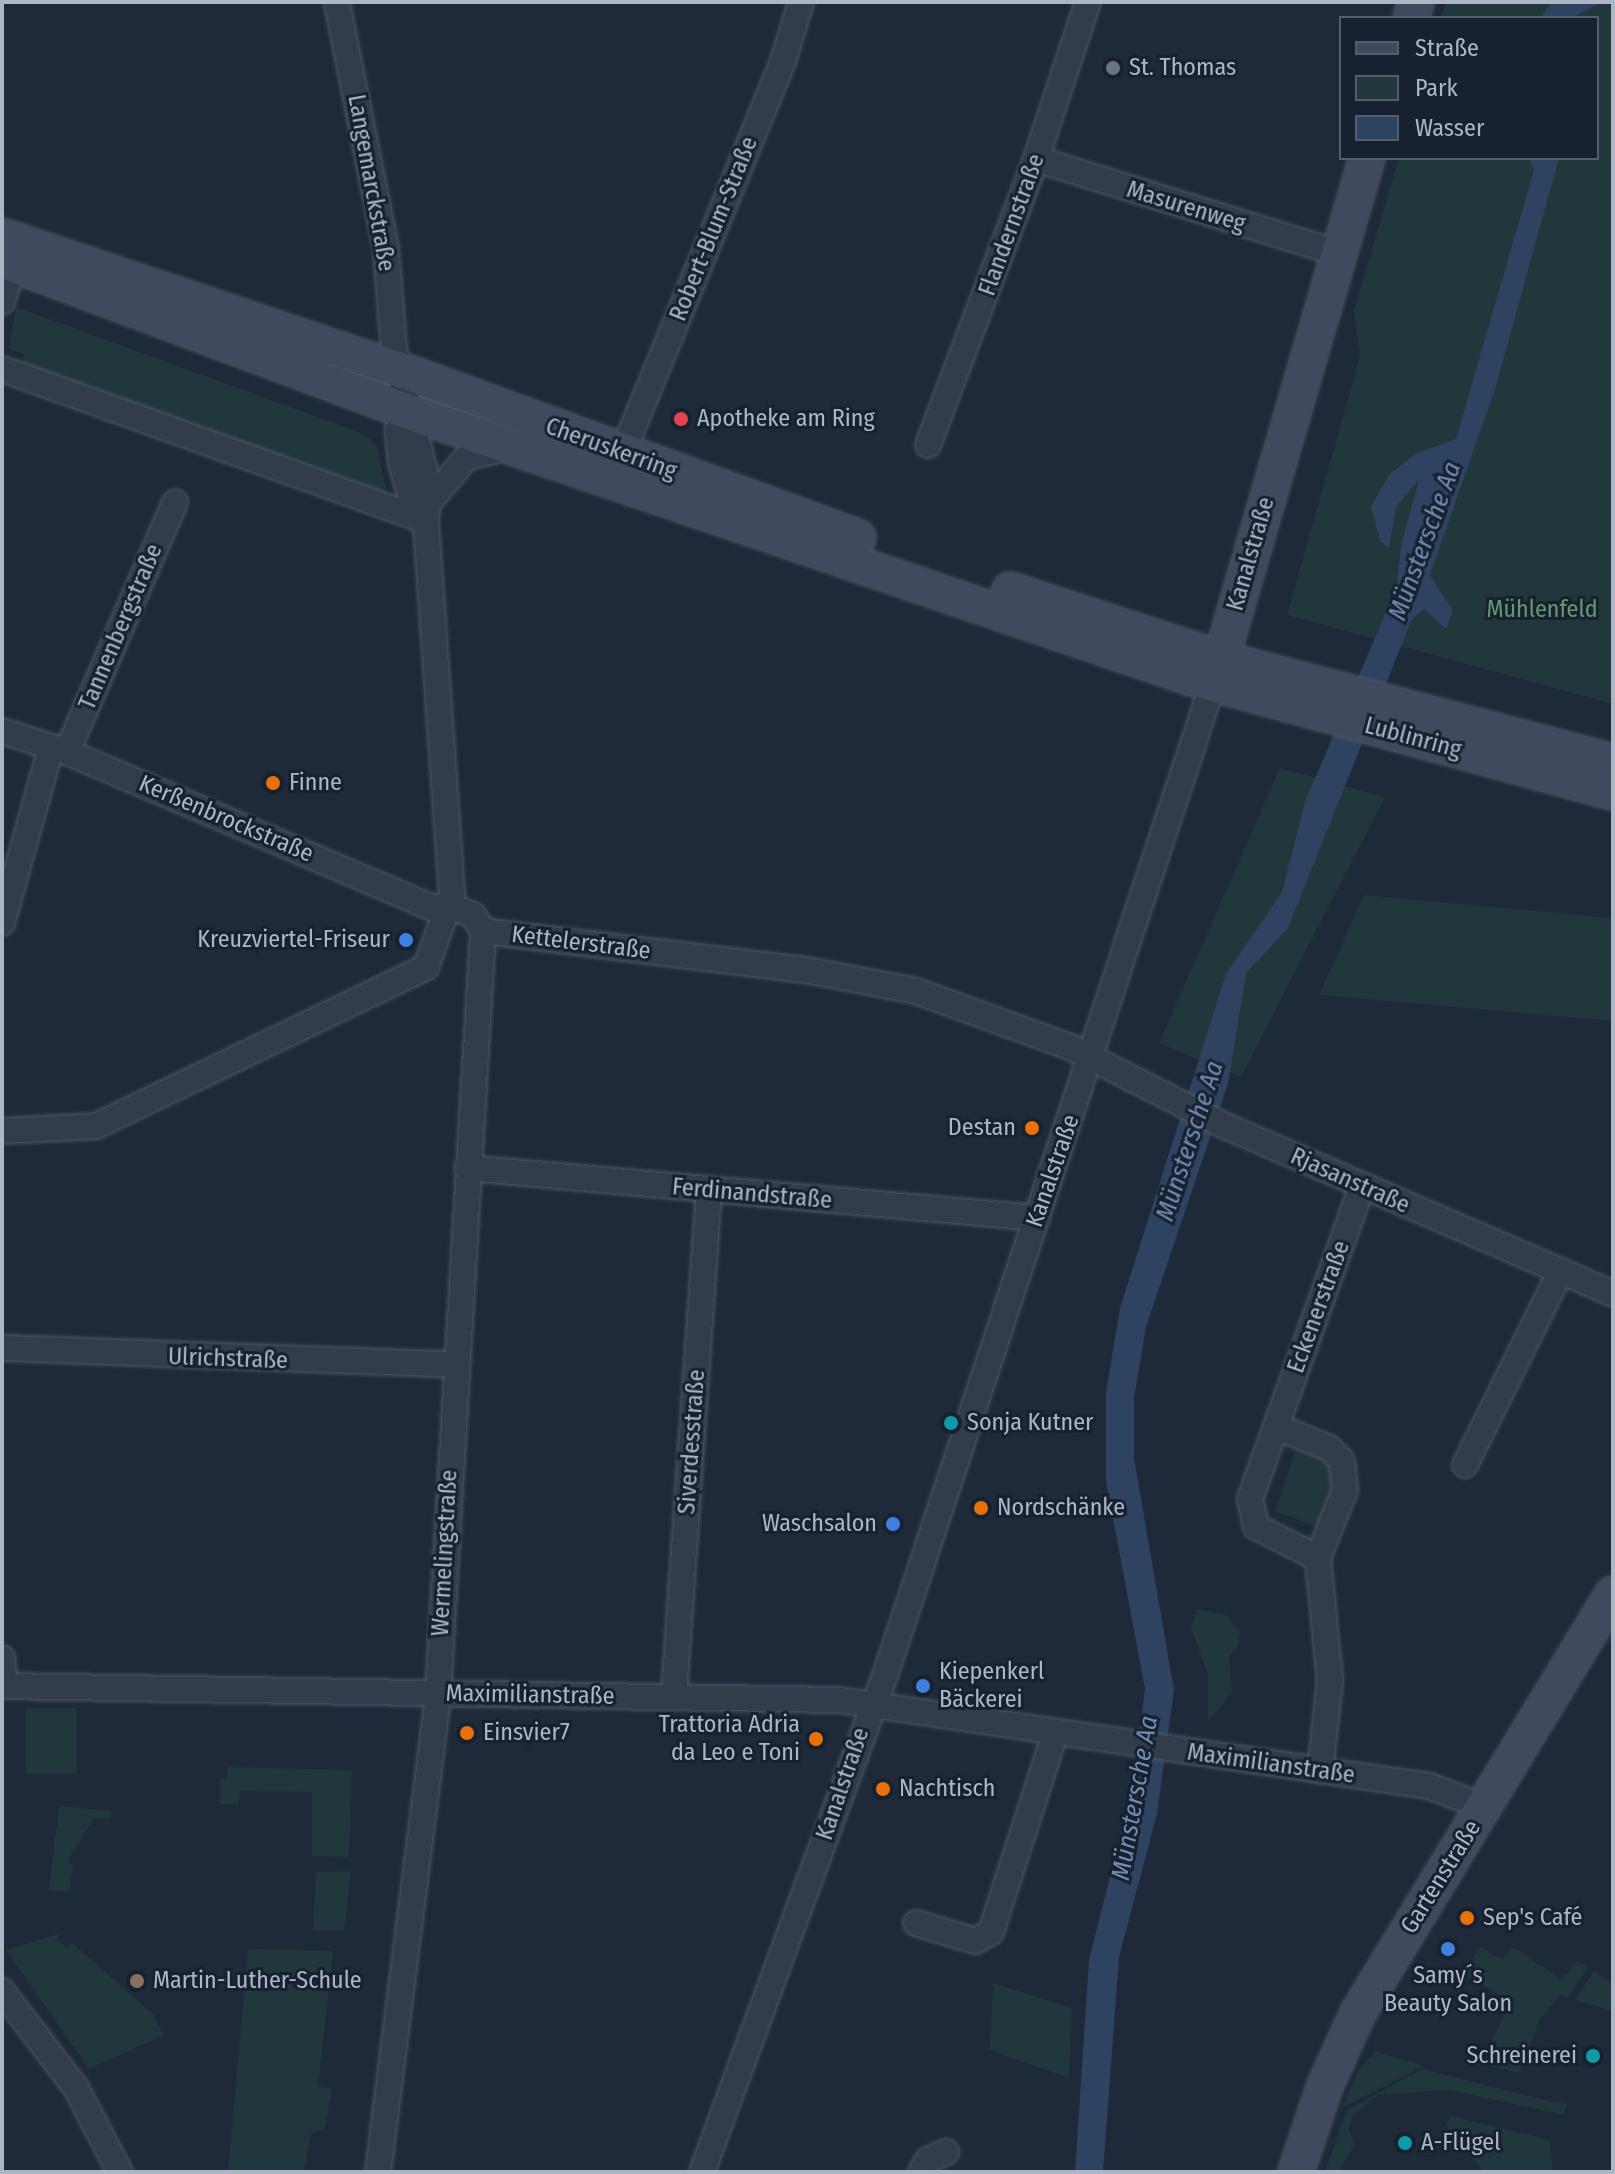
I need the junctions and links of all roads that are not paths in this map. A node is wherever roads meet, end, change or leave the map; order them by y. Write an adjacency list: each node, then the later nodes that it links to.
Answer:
1 (337, 2): 10 (street, Langemarckstraße)
2 (801, 2): 14 (street, Robert-Blum-Straße)
3 (1088, 2): 4 (street, Flandernstraße)
4 (1036, 159): 7 (street, Masurenweg); 12 (street, Flandernstraße)
5 (1366, 160): 7 (main road, Kanalstraße)
6 (6, 253): 8 (street); 10 (main road, Cheruskerring); 11 (main road, Cheruskerring)
7 (1337, 253): 17 (main road, Kanalstraße)
8 (2, 302)
9 (2, 369): 16 (street)
10 (398, 369): 11 (street, Langemarckstraße); 14 (main road, Cheruskerring)
11 (406, 411): 13 (main road, Cheruskerring); 16 (street, Langemarckstraße)
12 (928, 445)
13 (522, 449): 16 (street); 17 (main road, Cheruskerring)
14 (622, 454): 17 (main road, Cheruskerring)
15 (175, 502): 20 (street, Tannenbergstraße)
16 (427, 512): 23 (street, Langemarckstraße)
17 (1217, 671): 18 (main road, Lublinring); 26 (street, Kanalstraße)
18 (1410, 723): 21 (main road, Lublinring); 22 (main road, Lublinring)
19 (2, 731): 20 (street, Kerßenbrockstraße)
20 (59, 749): 23 (street, Kerßenbrockstraße); 24 (street, Tannenbergstraße)
21 (1613, 762)
22 (1613, 792)
23 (448, 905): 25 (street, Kettelerstraße); 27 (street)
24 (2, 923)
25 (483, 931): 26 (street, Kettelerstraße); 28 (street, Wermelingstraße)
26 (1091, 1060): 29 (street, Rjasanstraße); 31 (street, Kanalstraße)
27 (2, 1131)
28 (467, 1168): 30 (street, Ferdinandstraße); 35 (street, Wermelingstraße)
29 (1362, 1186): 32 (street, Rjasanstraße); 36 (street, Eckenerstraße)
30 (709, 1190): 31 (street, Ferdinandstraße); 43 (street, Siverdesstraße)
31 (1037, 1218): 44 (street, Kanalstraße)
32 (1560, 1273): 33 (street, Rjasanstraße); 37 (street)
33 (1613, 1294)
34 (2, 1348): 35 (street, Ulrichstraße)
35 (455, 1365): 42 (street, Wermelingstraße)
36 (1277, 1427): 38 (street, Eckenerstraße); 38 (street)
37 (1465, 1465)
38 (1318, 1558): 46 (street)
39 (1613, 1594): 47 (main road, Gartenstraße)
40 (2, 1658): 41 (street)
41 (4, 1686): 42 (street, Maximilianstraße)
42 (438, 1694): 43 (street, Maximilianstraße); 52 (street, Wermelingstraße)
43 (674, 1694): 44 (street, Maximilianstraße)
44 (871, 1704): 45 (street, Maximilianstraße); 53 (street, Kanalstraße)
45 (1055, 1734): 46 (street, Maximilianstraße); 48 (street)
46 (1320, 1771): 47 (street, Maximilianstraße)
47 (1484, 1807): 55 (main road, Gartenstraße)
48 (916, 1923)
49 (2, 1991): 51 (street)
50 (946, 2152): 54 (street)
51 (120, 2172)
52 (378, 2172)
53 (702, 2172)
54 (921, 2172)
55 (1296, 2172)

